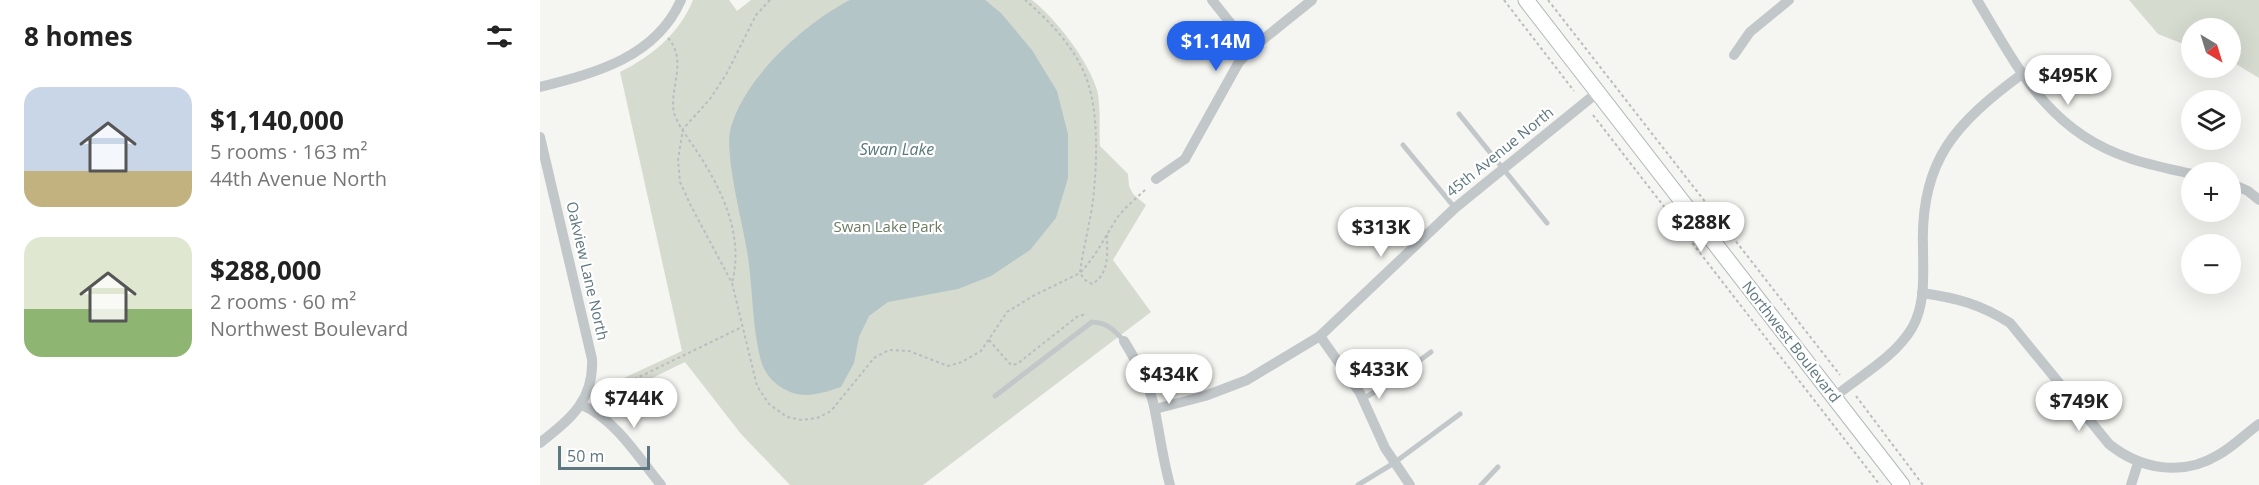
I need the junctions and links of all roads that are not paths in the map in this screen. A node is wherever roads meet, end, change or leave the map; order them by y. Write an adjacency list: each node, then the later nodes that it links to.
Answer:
1 (681, 0): 10 (street)
2 (1212, 0): 7 (street)
3 (1312, 0): 7 (street)
4 (1526, 0): 11 (main road, Northwest Boulevard)
5 (1790, 0): 8 (street)
6 (1977, 0): 9 (street)
7 (1251, 49): 17 (street)
8 (1734, 55)
9 (2022, 74): 16 (street); 22 (street)
10 (540, 87)
11 (1598, 92): 15 (street, 45th Avenue North); 27 (main road, Northwest Boulevard)
12 (1459, 114): 15 (lane)
13 (540, 137): 29 (street, Oakview Lane North)
14 (1403, 145): 20 (lane)
15 (1502, 169): 20 (street, 45th Avenue North); 21 (lane)
16 (2181, 171)
17 (1156, 179)
18 (2241, 189): 19 (street)
19 (2259, 200)
20 (1455, 208): 23 (street, 45th Avenue North)
21 (1547, 223)
22 (1922, 293): 27 (street); 35 (street)
23 (1320, 336): 28 (street); 30 (street, 45th Avenue North)
24 (1125, 342): 26 (lane); 30 (street)
25 (1431, 352): 28 (lane)
26 (995, 396)
27 (1834, 397): 42 (main road, Northwest Boulevard)
28 (1363, 399): 34 (street)
29 (585, 406): 33 (street); 37 (street)
30 (1155, 409): 38 (street)
31 (1460, 414): 34 (lane)
32 (2256, 426): 35 (street)
33 (540, 442)
34 (1394, 462): 39 (lane); 40 (street)
35 (2138, 463): 43 (street)
36 (1498, 467): 41 (lane)
37 (661, 485)
38 (1170, 485)
39 (1358, 485)
40 (1410, 485)
41 (1481, 485)
42 (1902, 485)
43 (2131, 485)

